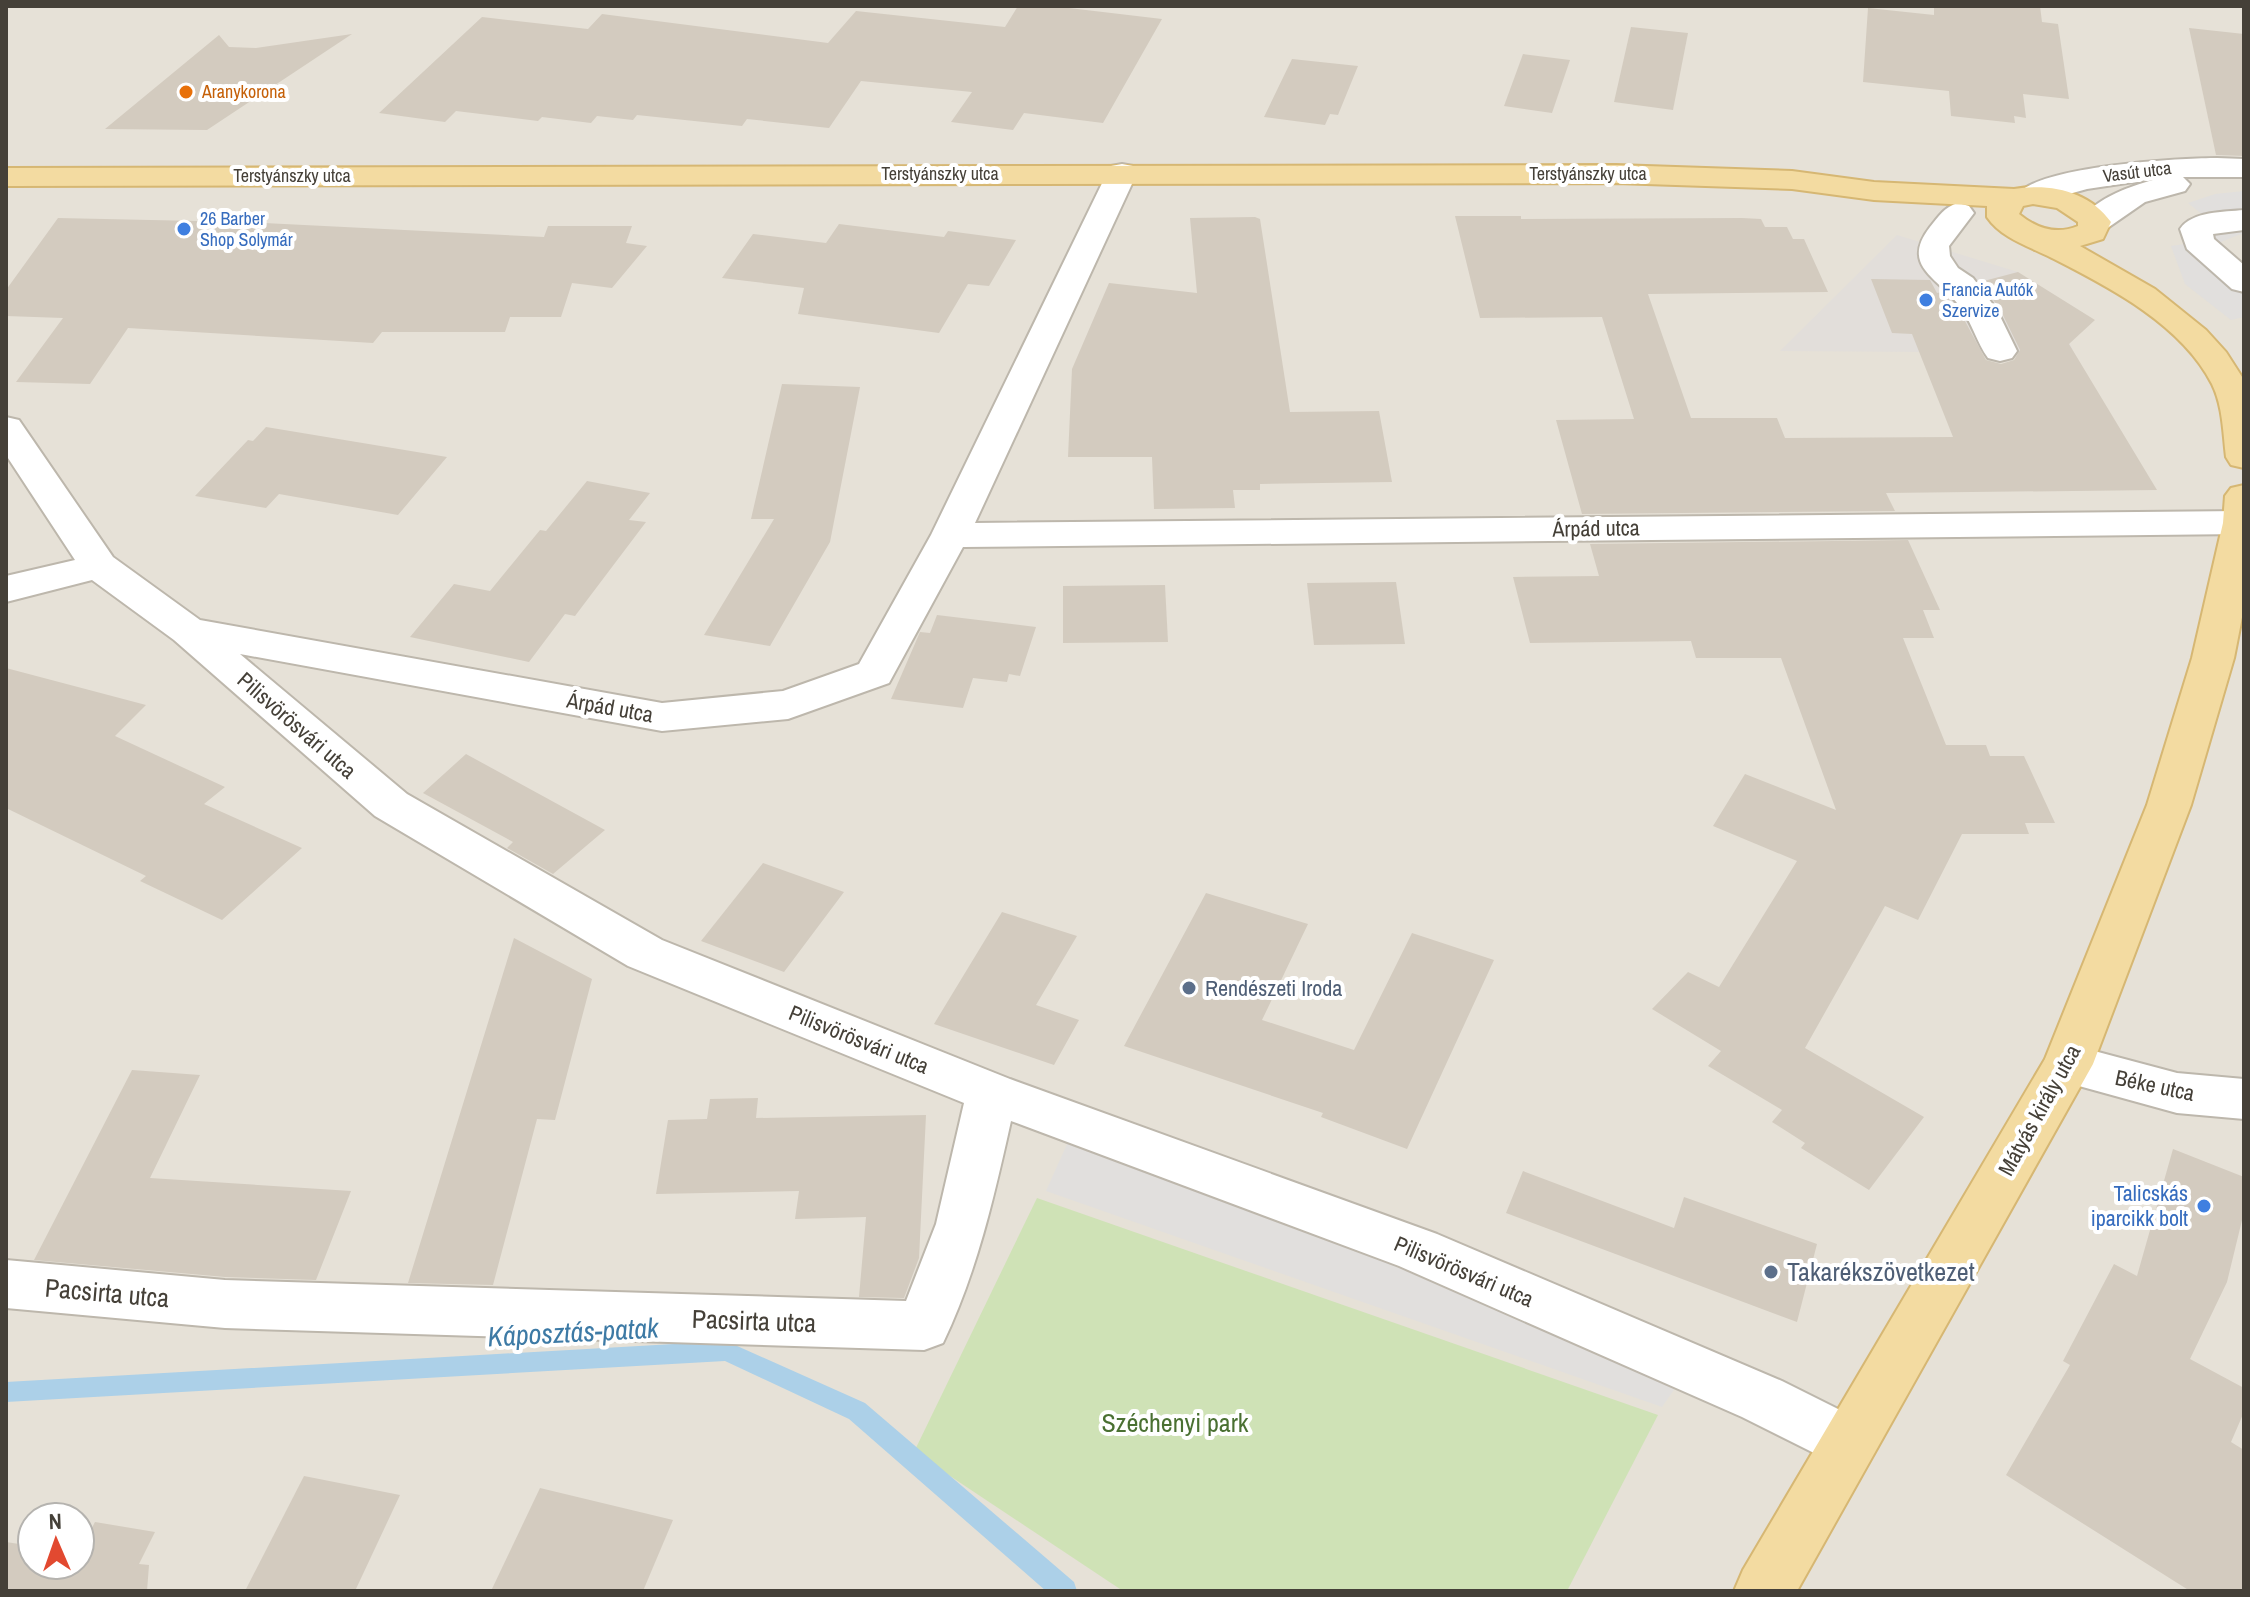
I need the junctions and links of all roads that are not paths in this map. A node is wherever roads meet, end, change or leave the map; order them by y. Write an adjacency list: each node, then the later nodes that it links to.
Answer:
1 (2244, 170): 6 (street, Vasút utca); 8 (street, Vasút utca)
2 (1122, 173): 3 (main road, Terstyánszky utca); 4 (main road, Terstyánszky utca); 15 (street, Árpád utca)
3 (6, 177)
4 (1874, 191): 5 (main road, Terstyánszky utca); 6 (main road, Terstyánszky utca)
5 (1958, 213): 6 (main road, Terstyánszky utca); 11 (street)
6 (2024, 214): 8 (main road); 8 (main road); 10 (main road)
7 (2244, 220): 9 (street)
8 (2094, 227): 10 (main road)
9 (2244, 282)
10 (2151, 302): 13 (main road)
11 (2000, 351)
12 (6, 428): 16 (street, Pilisvörösvári utca)
13 (2244, 457)
14 (2243, 510): 15 (street, Árpád utca); 19 (main road, Mátyás király utca)
15 (950, 535): 18 (street, Árpád utca)
16 (99, 566): 17 (street); 18 (street, Pilisvörösvári utca)
17 (6, 589)
18 (188, 631): 20 (street, Pilisvörösvári utca)
19 (2068, 1064): 21 (street, Béke utca); 23 (main road, Mátyás király utca)
20 (992, 1093): 22 (street, Pacsirta utca); 23 (street, Pilisvörösvári utca)
21 (2244, 1099)
22 (6, 1284)
23 (1848, 1443): 24 (main road, Mátyás király utca)
24 (1764, 1591)

